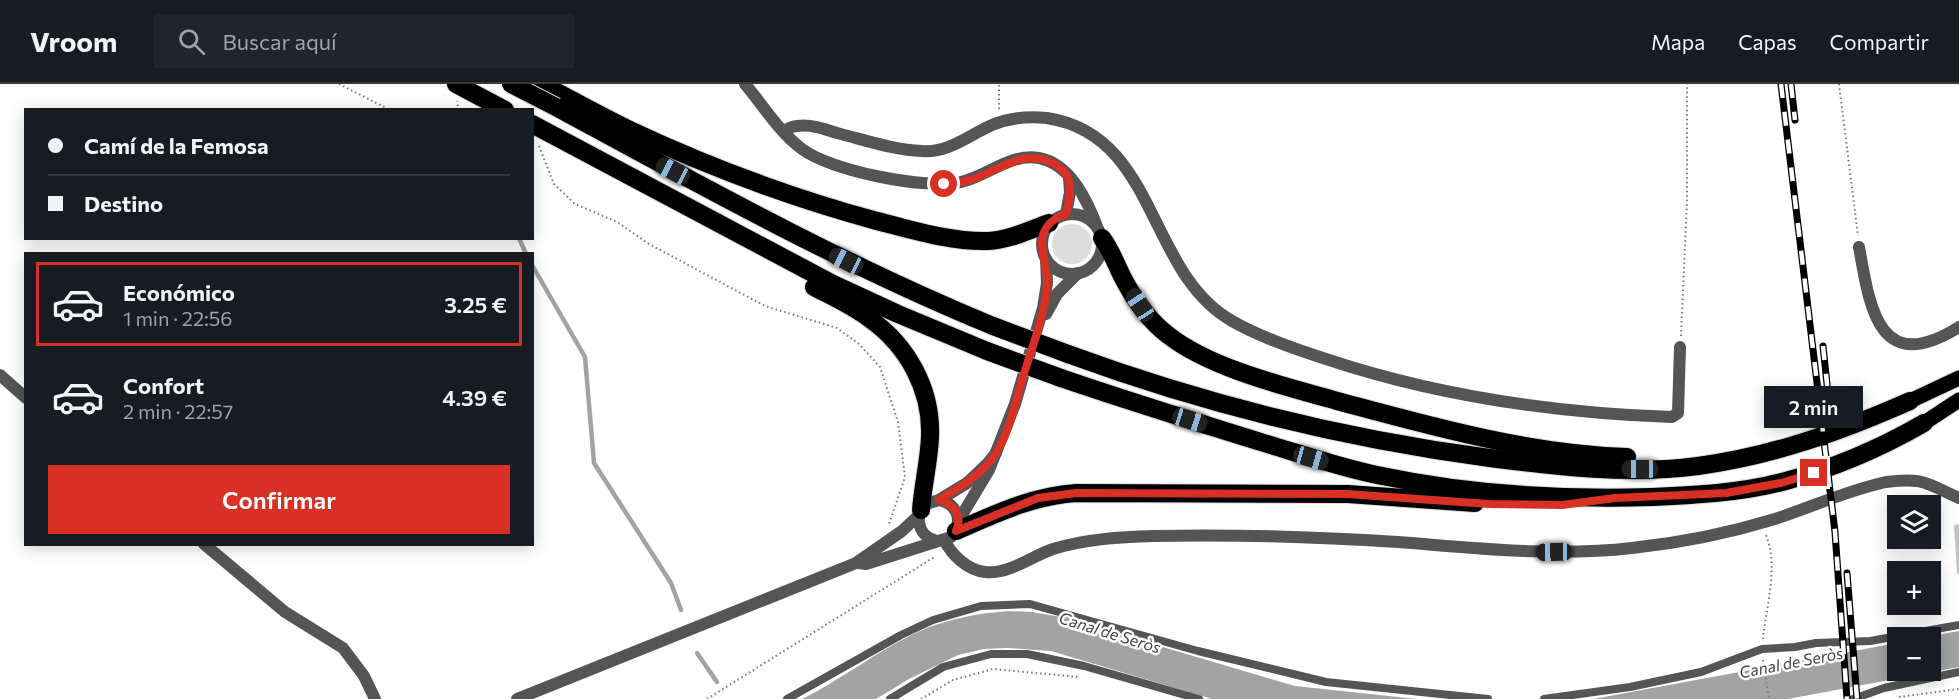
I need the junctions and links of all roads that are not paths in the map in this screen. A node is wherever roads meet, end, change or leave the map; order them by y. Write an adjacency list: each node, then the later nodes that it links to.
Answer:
1 (456, 84): 5 (highway)
2 (511, 84): 26 (highway, bridge)
3 (745, 84): 7 (street)
4 (545, 86): 11 (highway)
5 (501, 108)
6 (534, 131): 9 (highway)
7 (783, 131): 8 (street); 18 (street)
8 (1069, 178): 10 (street); 12 (street)
9 (686, 207): 27 (highway, bridge); 30 (highway)
10 (1066, 214): 11 (street); 12 (street)
11 (1049, 223): 14 (street)
12 (1100, 233): 15 (street); 26 (highway)
13 (1859, 248): 16 (street)
14 (1046, 259): 15 (street); 17 (street)
15 (1078, 273): 17 (street)
16 (1959, 327)
17 (1038, 332): 25 (street)
18 (1680, 347)
19 (0, 375): 21 (street)
20 (1959, 378): 23 (main road)
21 (24, 396)
22 (1959, 400): 24 (main road)
23 (1910, 401): 26 (highway)
24 (1924, 423): 27 (highway)
25 (996, 453): 29 (street); 31 (street)
26 (1767, 453)
27 (1615, 498): 31 (highway)
28 (1959, 498): 31 (street)
29 (939, 500): 30 (street); 31 (street)
30 (920, 512): 31 (street); 33 (street)
31 (949, 536): 33 (street)
32 (206, 546): 36 (street)
33 (856, 563): 37 (street)
34 (1959, 625): 42 (lane)
35 (1959, 672): 43 (lane)
36 (375, 699)
37 (517, 699)
38 (787, 699): 41 (lane)
39 (890, 699): 40 (lane)
40 (1199, 699)
41 (1488, 699)
42 (1544, 699)
43 (1853, 699)

